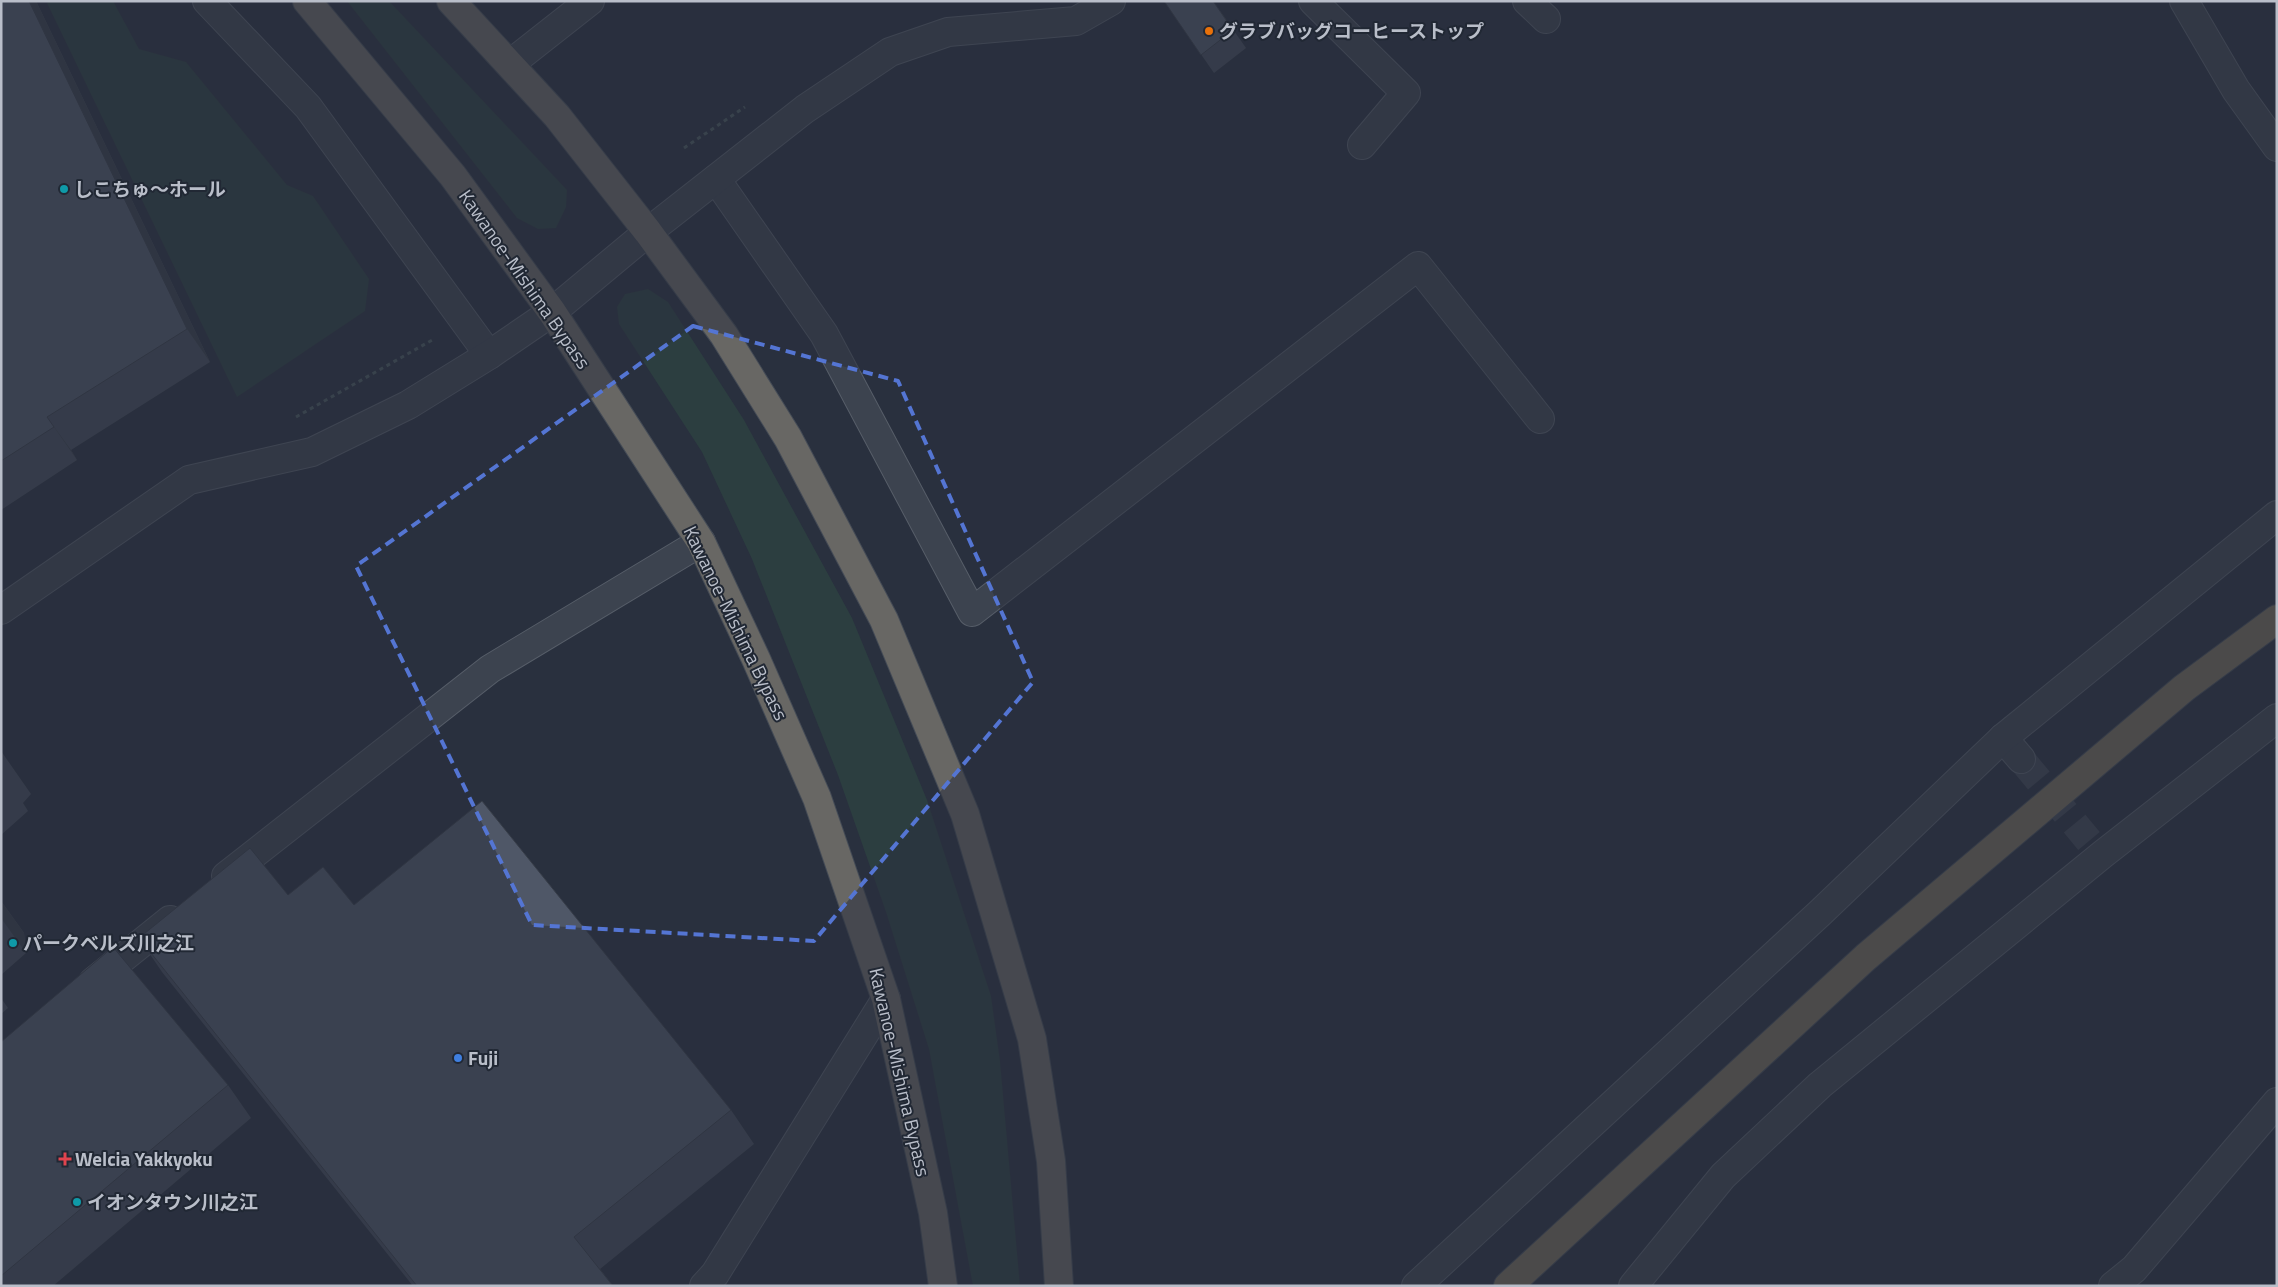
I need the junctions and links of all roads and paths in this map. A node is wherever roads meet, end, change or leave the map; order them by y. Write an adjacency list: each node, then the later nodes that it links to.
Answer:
1 (207, 1): 14 (street)
2 (307, 1): 13 (highway, Kawanoe-Mishima Bypass)
3 (450, 1): 8 (highway)
4 (590, 1): 8 (street)
5 (1111, 1): 11 (street)
6 (1313, 1): 9 (street)
7 (2184, 1): 10 (street)
8 (510, 64): 12 (highway)
9 (1362, 145)
10 (2277, 147)
11 (716, 179): 12 (street); 15 (street)
12 (648, 232): 13 (street); 29 (highway)
13 (552, 312): 14 (street); 17 (highway, Kawanoe-Mishima Bypass)
14 (489, 355): 18 (street)
15 (1540, 418)
16 (2277, 515): 21 (street)
17 (701, 542): 24 (highway, Kawanoe-Mishima Bypass); 25 (street)
18 (1, 610)
19 (2277, 619): 23 (highway)
20 (2277, 718): 33 (street)
21 (2003, 738): 22 (street); 30 (street)
22 (2022, 759)
23 (1866, 957): 31 (highway); 32 (highway)
24 (886, 999): 27 (street); 28 (highway, Kawanoe-Mishima Bypass)
25 (72, 1000)
26 (2277, 1102): 34 (street)
27 (704, 1286)
28 (943, 1286)
29 (1059, 1286)
30 (1416, 1286)
31 (1508, 1286)
32 (1533, 1286)
33 (1633, 1286)
34 (2113, 1286)

